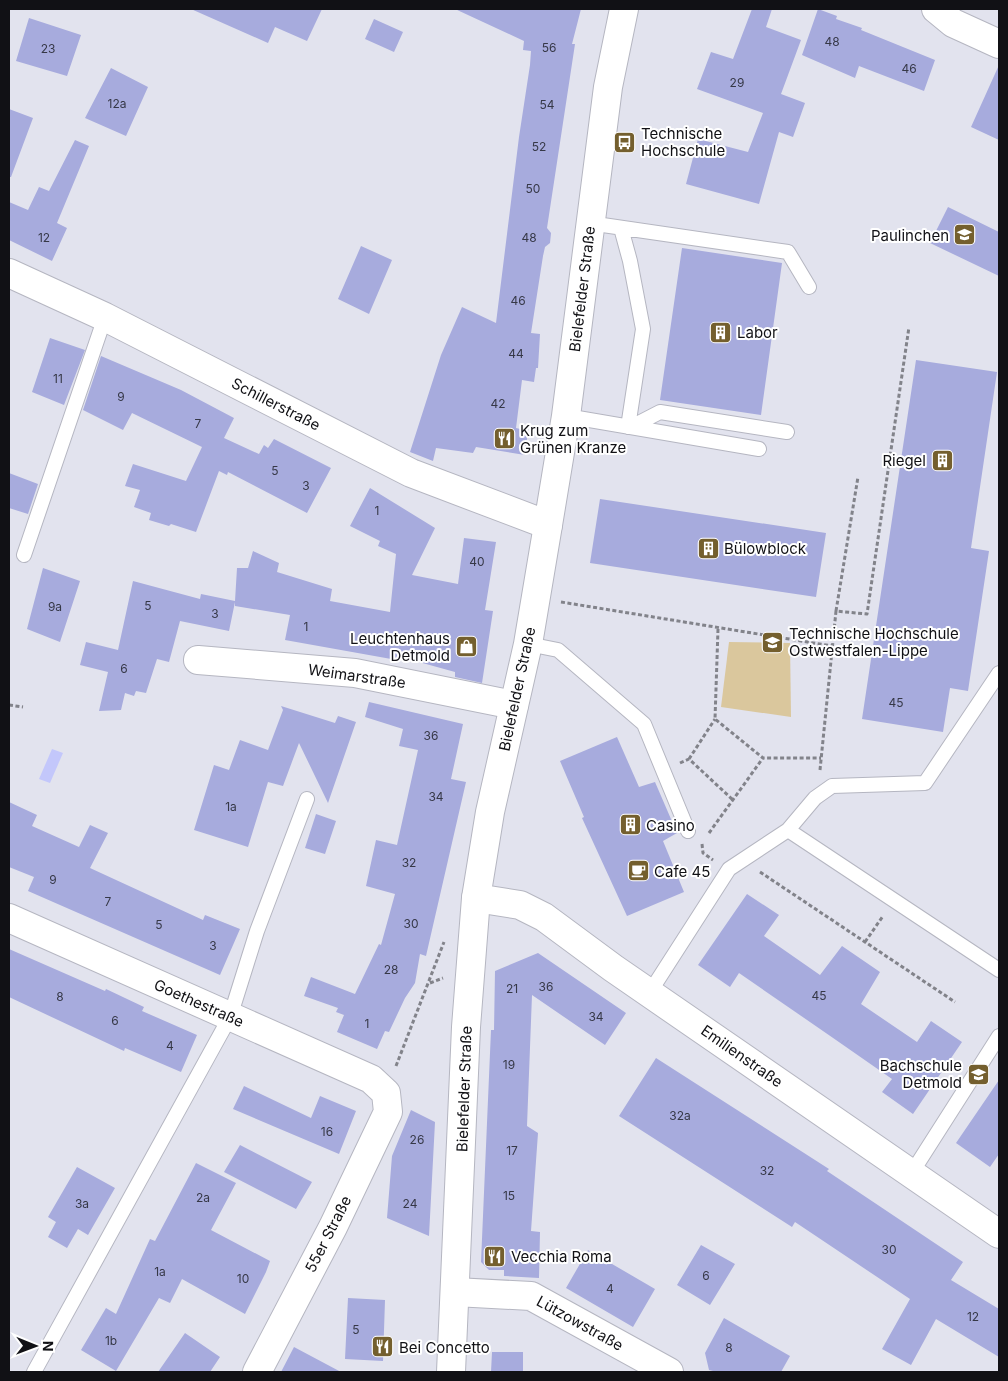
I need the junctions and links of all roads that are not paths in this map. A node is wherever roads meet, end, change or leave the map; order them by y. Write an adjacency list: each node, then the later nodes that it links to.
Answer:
1 (624, 9): 4 (street, Bielefelder Straße)
2 (936, 9): 3 (street)
3 (999, 44)
4 (590, 223): 5 (lane); 9 (street, Bielefelder Straße)
5 (621, 228): 7 (lane); 10 (lane)
6 (9, 273): 8 (street, Schillerstraße)
7 (808, 287)
8 (105, 317): 13 (street, Schillerstraße); 14 (lane)
9 (566, 416): 10 (lane); 13 (street, Bielefelder Straße)
10 (630, 427): 11 (lane); 12 (lane)
11 (787, 432)
12 (759, 449)
13 (548, 525): 15 (street, Bielefelder Straße)
14 (24, 556)
15 (528, 644): 18 (street, Bielefelder Straße); 21 (lane)
16 (198, 660): 18 (street, Weimarstraße)
17 (999, 673): 20 (lane)
18 (514, 705): 22 (street, Bielefelder Straße)
19 (307, 799): 26 (lane)
20 (788, 830): 24 (lane); 25 (lane)
21 (688, 831)
22 (476, 898): 25 (street, Emilienstraße); 31 (street, Bielefelder Straße)
23 (9, 918): 26 (street, Goethestraße)
24 (999, 970)
25 (650, 992): 29 (street, Emilienstraße)
26 (230, 1017): 28 (street, Goethestraße); 32 (lane)
27 (999, 1036): 29 (lane)
28 (386, 1092): 33 (street, 55er Straße)
29 (911, 1174): 30 (street, Emilienstraße)
30 (999, 1234)
31 (455, 1292): 34 (street, Bielefelder Straße); 35 (street, Lützowstraße)
32 (34, 1372)
33 (257, 1372)
34 (451, 1372)
35 (669, 1372)

